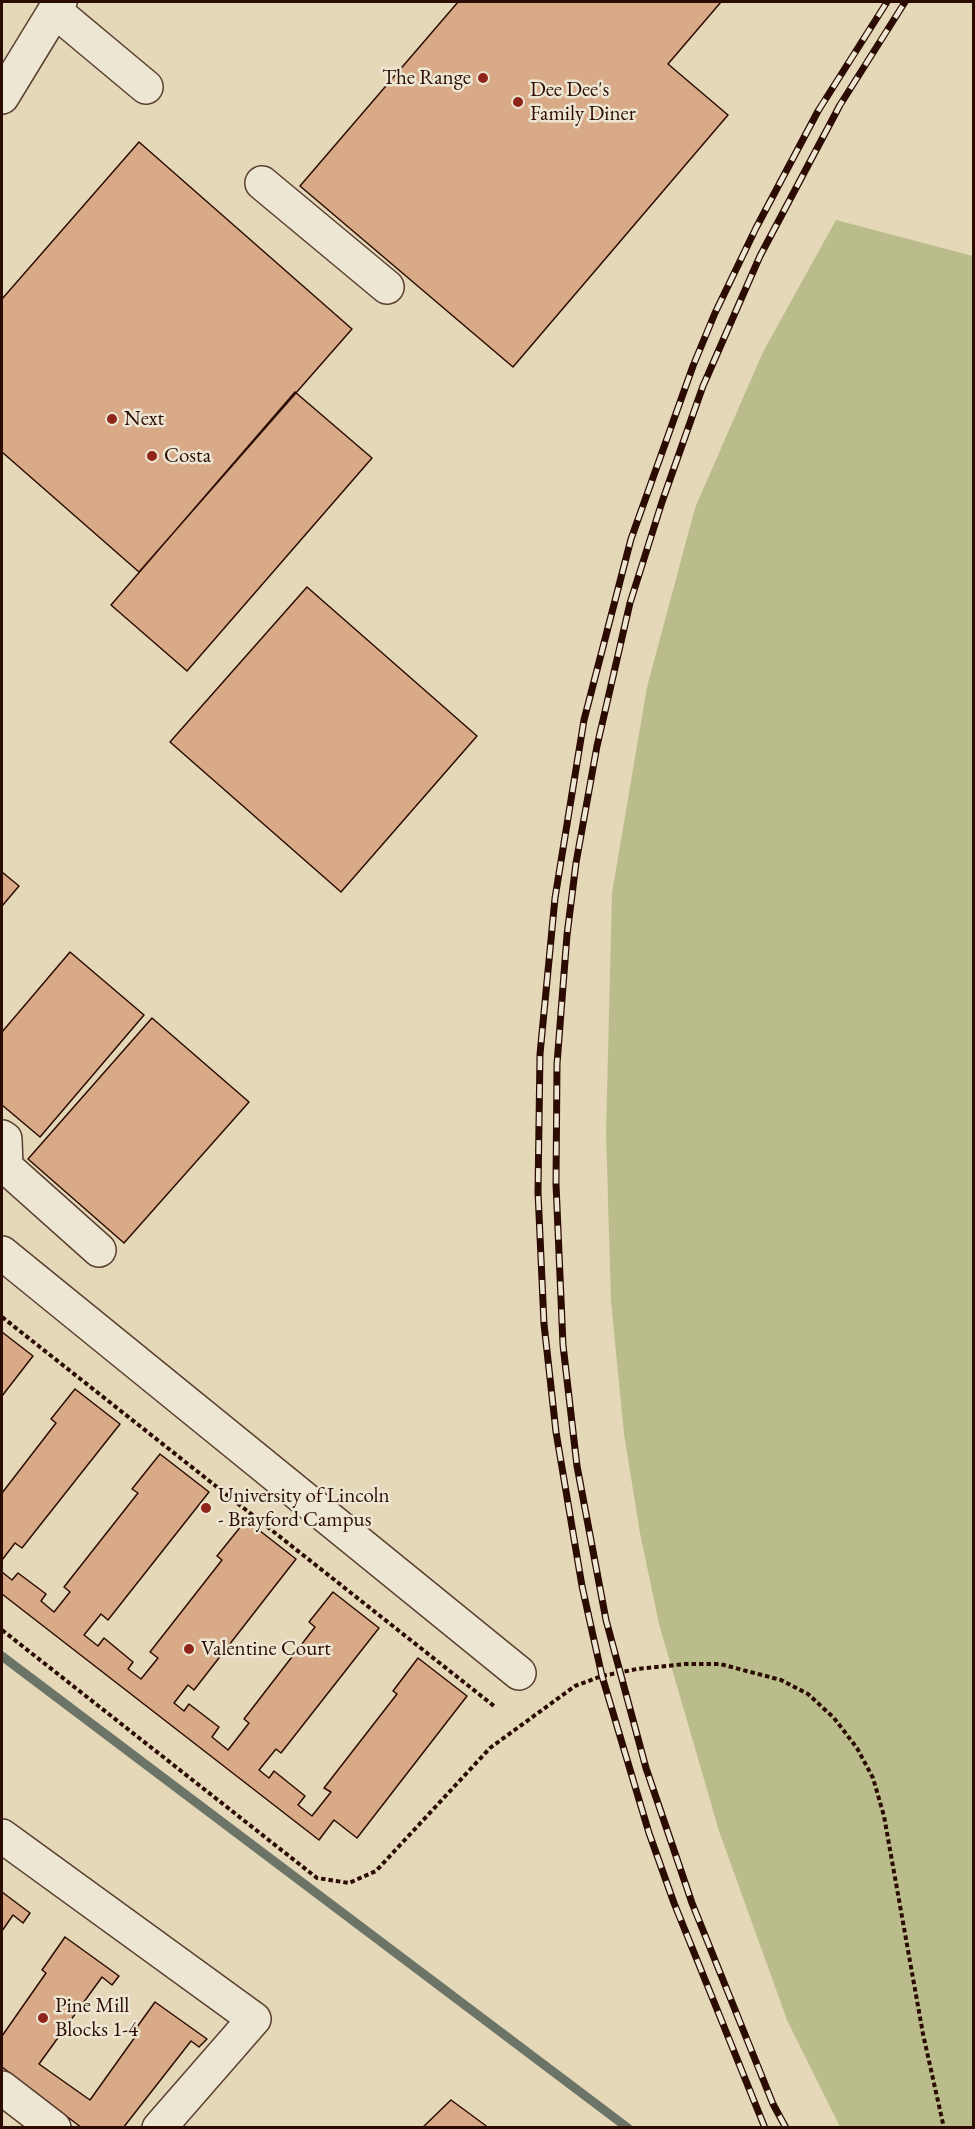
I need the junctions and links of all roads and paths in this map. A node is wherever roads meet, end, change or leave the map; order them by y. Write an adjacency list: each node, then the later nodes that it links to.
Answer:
1 (58, 6): 2 (street); 3 (street)
2 (146, 87)
3 (2, 97)
4 (262, 183): 5 (street)
5 (387, 287)
6 (2, 1137): 7 (street)
7 (99, 1250)
8 (2, 1253): 11 (street)
9 (2, 1317): 12 (path)
10 (2, 1630): 17 (path)
11 (519, 1673)
12 (494, 1706)
13 (2, 1836): 16 (street)
14 (2, 2088): 15 (street)
15 (54, 2127)
16 (159, 2127)
17 (944, 2127)

